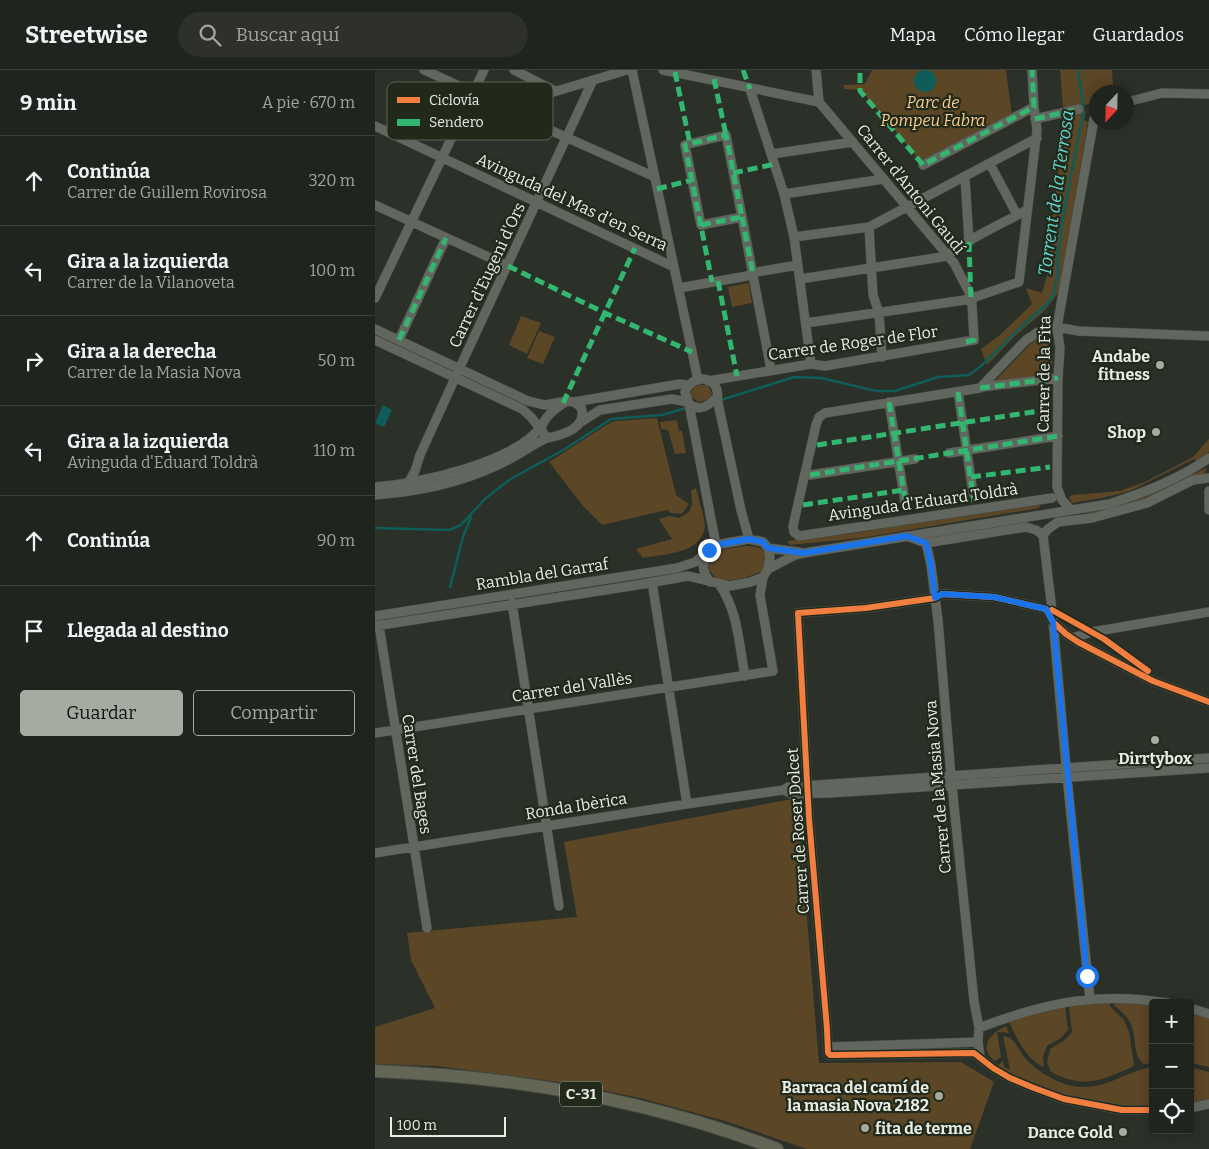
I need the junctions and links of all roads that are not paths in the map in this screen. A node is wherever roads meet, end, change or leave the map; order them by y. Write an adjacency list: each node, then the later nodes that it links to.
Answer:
1 (424, 70): 10 (street)
2 (484, 70): 11 (street)
3 (514, 70): 12 (street)
4 (627, 70): 9 (street)
5 (632, 70): 34 (street)
6 (663, 70): 13 (street)
7 (816, 70): 17 (street)
8 (1033, 70): 18 (street)
9 (598, 76): 14 (street); 25 (street, Carrer d'Eugeni d'Ors)
10 (451, 82)
11 (478, 82)
12 (537, 82)
13 (751, 89): 17 (street); 30 (street)
14 (555, 91)
15 (1209, 94): 16 (street)
16 (1134, 100)
17 (819, 102): 29 (street, Carrer d'Antoni Gaudí)
18 (1034, 107): 20 (street); 33 (street)
19 (1079, 109): 20 (street)
20 (1035, 119): 26 (street)
21 (375, 126): 24 (street, Avinguda del Mas d'en Serra)
22 (553, 130): 25 (street)
23 (1093, 130): 61 (street, Carrer de la Fita)
24 (387, 132)
25 (568, 137): 34 (street); 38 (street, Carrer d'Eugeni d'Ors)
26 (1037, 138): 32 (street); 41 (street)
27 (405, 140): 31 (street, Avinguda del Mas d'en Serra)
28 (449, 140): 31 (street)
29 (853, 142): 30 (street); 36 (street, Carrer d'Antoni Gaudí)
30 (773, 154): 37 (street)
31 (441, 157): 38 (street, Avinguda del Mas d'en Serra); 44 (street)
32 (990, 164): 35 (street); 42 (street)
33 (923, 165)
34 (655, 176): 52 (street)
35 (965, 178): 40 (street); 48 (street)
36 (884, 180): 37 (street); 40 (street, Carrer d'Antoni Gaudí)
37 (784, 194): 47 (street)
38 (537, 202): 51 (street, Carrer d'Eugeni d'Ors); 52 (street, Avinguda del Mas d'en Serra)
39 (375, 205): 44 (street)
40 (905, 206): 45 (street); 49 (street, Carrer d'Antoni Gaudí)
41 (1027, 210): 42 (street); 58 (street)
42 (1017, 215): 48 (street)
43 (742, 217): 43 (street); 54 (street)
44 (410, 222): 46 (street); 57 (street)
45 (869, 227): 47 (street); 53 (street)
46 (446, 238): 51 (street); 65 (street)
47 (794, 238): 50 (street)
48 (969, 242): 49 (street)
49 (948, 256): 53 (street); 58 (street, Carrer d'Antoni Gaudí)
50 (798, 265): 54 (street); 55 (street)
51 (508, 266): 69 (street, Carrer d'Eugeni d'Ors)
52 (674, 267): 56 (street)
53 (871, 269): 55 (street); 59 (street)
54 (753, 274): 56 (street); 70 (street)
55 (800, 279): 60 (street)
56 (679, 288): 74 (street)
57 (375, 298)
58 (971, 301): 59 (street); 66 (street, Carrer d'Antoni Gaudí)
59 (879, 313): 60 (street); 67 (street)
60 (806, 323): 68 (street)
61 (1057, 328): 63 (street); 73 (street, Carrer de la Fita); 76 (street)
62 (375, 329): 65 (street)
63 (1209, 336)
64 (375, 340): 72 (street)
65 (399, 340): 69 (street)
66 (974, 340): 67 (street, Carrer de Roger de Flor)
67 (882, 357): 68 (street, Carrer de Roger de Flor)
68 (811, 364): 70 (street, Carrer de Roger de Flor)
69 (459, 368): 72 (street, Carrer d'Eugeni d'Ors); 79 (street)
70 (771, 370): 71 (street, Carrer de Roger de Flor)
71 (737, 376): 74 (street, Carrer de Roger de Flor); 78 (street, Carrer de Roger de Flor)
72 (455, 378): 83 (street); 95 (street, Carrer d'Eugeni d'Ors)
73 (1058, 378): 76 (street); 84 (street, Carrer de la Fita)
74 (703, 380): 75 (street); 78 (street)
75 (687, 386): 79 (street); 81 (street)
76 (980, 388): 77 (street)
77 (958, 392): 80 (street); 86 (street)
78 (718, 393): 81 (street); 110 (street)
79 (570, 401): 82 (street); 83 (street)
80 (889, 402): 90 (street); 101 (street, Avinguda d'Eduard Toldrà)
81 (689, 403): 82 (street); 112 (street)
82 (580, 423): 85 (street)
83 (541, 428): 85 (street); 95 (street)
84 (1057, 436): 86 (street); 97 (street, Carrer de la Fita)
85 (547, 438): 100 (street)
86 (967, 450): 87 (street); 99 (street)
87 (949, 453)
88 (1209, 458): 92 (street)
89 (915, 459): 90 (street)
90 (898, 461): 93 (street); 102 (street)
91 (1209, 463): 92 (street)
92 (1197, 466): 103 (street, Avinguda d'Eduard Toldrà)
93 (810, 475)
94 (1209, 478): 107 (street, Avinguda d'Eduard Toldrà)
95 (408, 483): 96 (street)
96 (375, 487)
97 (1057, 487): 101 (street, Carrer de la Fita); 103 (street)
98 (1209, 491): 104 (street)
99 (973, 493)
100 (375, 495)
101 (1052, 498): 106 (street, Carrer de la Fita)
102 (905, 502)
103 (1071, 510): 105 (street, Avinguda d'Eduard Toldrà)
104 (1209, 510)
105 (1057, 512): 106 (street, Avinguda d'Eduard Toldrà); 107 (street, Avinguda d'Eduard Toldrà)
106 (1044, 514): 109 (street, Avinguda d'Eduard Toldrà)
107 (1092, 518): 108 (street, Avinguda d'Eduard Toldrà)
108 (1043, 535): 111 (street, Avinguda d'Eduard Toldrà); 122 (street)
109 (907, 536): 111 (street, Avinguda d'Eduard Toldrà); 114 (street, Avinguda d'Eduard Toldrà)
110 (749, 539): 112 (street); 113 (street)
111 (926, 543): 118 (street, Carrer de la Masia Nova)
112 (713, 548): 117 (street); 121 (street, Rambla del Garraf)
113 (768, 548): 114 (street); 115 (street)
114 (804, 553): 115 (street)
115 (765, 573): 117 (street); 125 (street, Carrer del Vallès)
116 (652, 582): 117 (street, Rambla del Garraf); 119 (street, Rambla del Garraf); 126 (street)
117 (714, 583): 125 (street)
118 (935, 598): 122 (street); 135 (street, Carrer de la Masia Nova); 136 (street, Carrer de Roser Dolcet)
119 (512, 604): 123 (street, Rambla del Garraf); 128 (street)
120 (1209, 612): 124 (street)
121 (375, 616)
122 (1053, 622): 124 (street); 132 (street)
123 (377, 625): 129 (street, Carrer del Bages)
124 (1071, 638): 127 (street)
125 (745, 676): 126 (street, Carrer del Vallès)
126 (670, 687): 128 (street, Carrer del Vallès); 137 (street)
127 (1209, 702)
128 (529, 710): 129 (street, Carrer del Vallès); 138 (street)
129 (395, 730): 130 (street, Carrer del Vallès); 139 (street, Carrer del Bages)
130 (375, 733)
131 (1209, 758): 132 (street, Ronda Ibèrica)
132 (1066, 767): 134 (street); 135 (street, Ronda Ibèrica)
133 (1209, 768): 134 (street, Ronda Ibèrica)
134 (1067, 777): 135 (street, Ronda Ibèrica); 143 (street)
135 (952, 780): 136 (street, Ronda Ibèrica); 147 (street, Carrer de la Masia Nova)
136 (808, 789): 137 (street, Ronda Ibèrica); 149 (street, Carrer de Roser Dolcet)
137 (687, 804): 138 (street, Ronda Ibèrica)
138 (546, 826): 139 (street, Ronda Ibèrica); 141 (street)
139 (414, 847): 140 (street, Ronda Ibèrica); 142 (street, Carrer del Bages)
140 (375, 853)
141 (559, 906)
142 (427, 928)
143 (1090, 999): 144 (street); 147 (street)
144 (1149, 1001)
145 (1194, 1009): 146 (street)
146 (1209, 1014)
147 (979, 1028): 148 (street, Carrer de la Masia Nova)
148 (978, 1042): 149 (street); 150 (street, Carrer de la Masia Nova)
149 (828, 1047): 150 (street)
150 (980, 1056): 154 (street)
151 (375, 1071): 155 (highway, C-31)
152 (1209, 1104): 153 (street)
153 (1194, 1107)
154 (1149, 1110)
155 (777, 1149)

